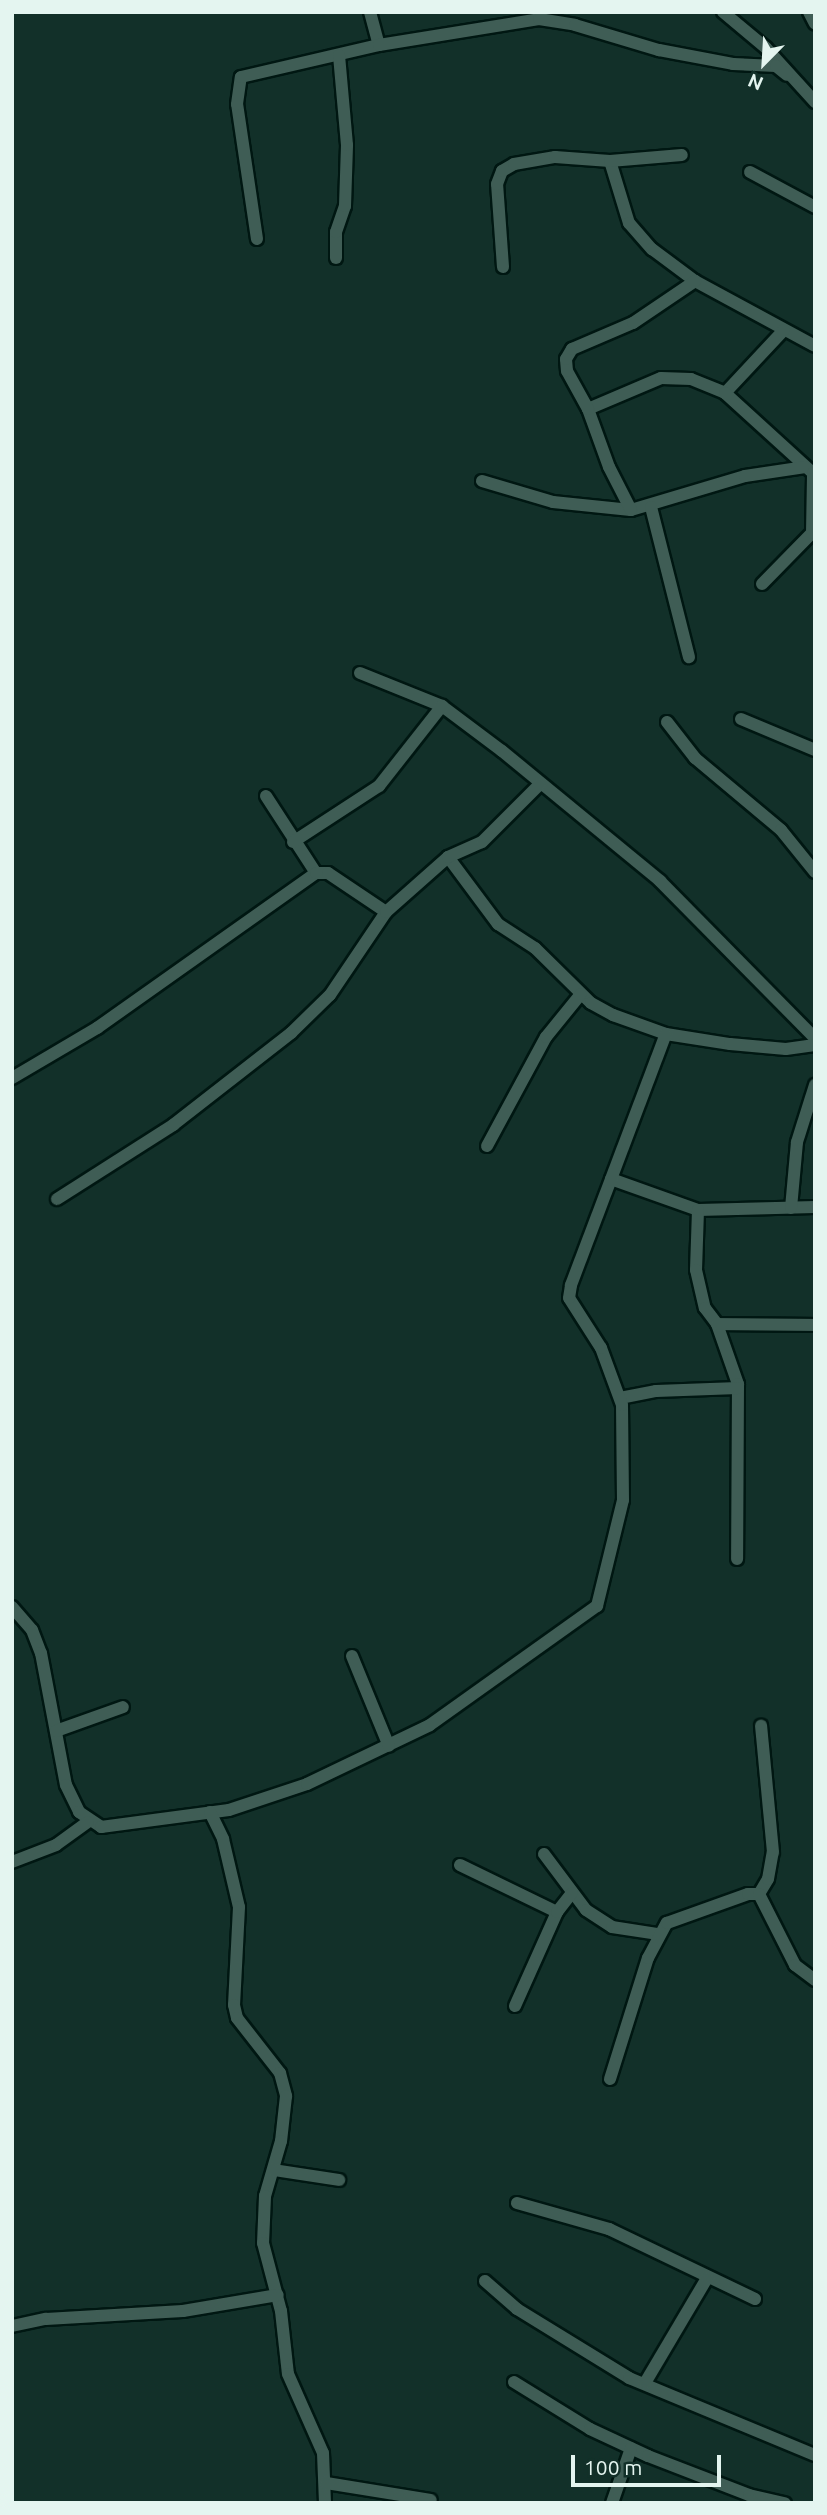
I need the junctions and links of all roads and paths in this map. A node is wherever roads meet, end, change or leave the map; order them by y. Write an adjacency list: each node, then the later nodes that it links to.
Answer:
1 (370, 12): 7 (street)
2 (567, 12): 6 (street)
3 (723, 12): 9 (street)
4 (809, 12): 5 (street)
5 (815, 24)
6 (575, 25): 7 (street); 9 (street)
7 (379, 45): 8 (street)
8 (339, 55): 15 (street); 16 (street)
9 (787, 75): 10 (street)
10 (815, 102)
11 (682, 155): 12 (street)
12 (610, 161): 17 (street); 18 (street)
13 (750, 172): 14 (street)
14 (815, 207)
15 (257, 239)
16 (336, 258)
17 (503, 267)
18 (695, 281): 19 (street); 22 (street)
19 (784, 330): 20 (street); 21 (street)
20 (815, 346)
21 (725, 393): 22 (street); 23 (street)
22 (589, 409): 26 (street)
23 (811, 472): 25 (street); 27 (street)
24 (482, 481): 26 (street)
25 (651, 507): 26 (street); 28 (street)
26 (631, 510)
27 (762, 584)
28 (689, 657)
29 (360, 674): 30 (street)
30 (442, 706): 34 (street); 36 (street)
31 (741, 719): 33 (street)
32 (667, 722): 38 (street)
33 (815, 750)
34 (539, 785): 37 (street); 43 (street)
35 (266, 796): 36 (street)
36 (293, 842): 39 (street)
37 (448, 857): 40 (street); 41 (street)
38 (815, 872)
39 (316, 873): 40 (street); 45 (street)
40 (386, 912): 49 (street)
41 (581, 994): 42 (street); 47 (street)
42 (666, 1034): 44 (street); 48 (street)
43 (815, 1038)
44 (815, 1045)
45 (12, 1078)
46 (815, 1085): 51 (street)
47 (487, 1146)
48 (611, 1179): 52 (street); 56 (street)
49 (57, 1199)
50 (815, 1207): 51 (street)
51 (791, 1208): 52 (street)
52 (698, 1210): 53 (street)
53 (717, 1324): 54 (street); 55 (street)
54 (815, 1325)
55 (738, 1388): 56 (street); 57 (street)
56 (620, 1398): 63 (street)
57 (737, 1559)
58 (12, 1607): 62 (street)
59 (352, 1656): 63 (street)
60 (122, 1707): 62 (street)
61 (761, 1726): 70 (street)
62 (56, 1731): 65 (street)
63 (389, 1746): 64 (street)
64 (209, 1812): 65 (street); 76 (street)
65 (88, 1822): 67 (street)
66 (544, 1854): 69 (street)
67 (12, 1862)
68 (460, 1865): 71 (street)
69 (572, 1894): 71 (street); 72 (street)
70 (759, 1894): 72 (street); 73 (street)
71 (557, 1912): 74 (street)
72 (658, 1934): 75 (street)
73 (815, 1980)
74 (515, 2006)
75 (610, 2079)
76 (274, 2170): 77 (street); 81 (street)
77 (339, 2180)
78 (517, 2203): 79 (street)
79 (707, 2278): 82 (street); 85 (street)
80 (485, 2281): 85 (street)
81 (278, 2295): 83 (street); 88 (street)
82 (755, 2299)
83 (12, 2326)
84 (514, 2382): 86 (street)
85 (645, 2383): 87 (street)
86 (631, 2448): 91 (street); 92 (street)
87 (815, 2455)
88 (326, 2483): 89 (street); 90 (street)
89 (431, 2500)
90 (325, 2503)
91 (612, 2503)
92 (785, 2503)

